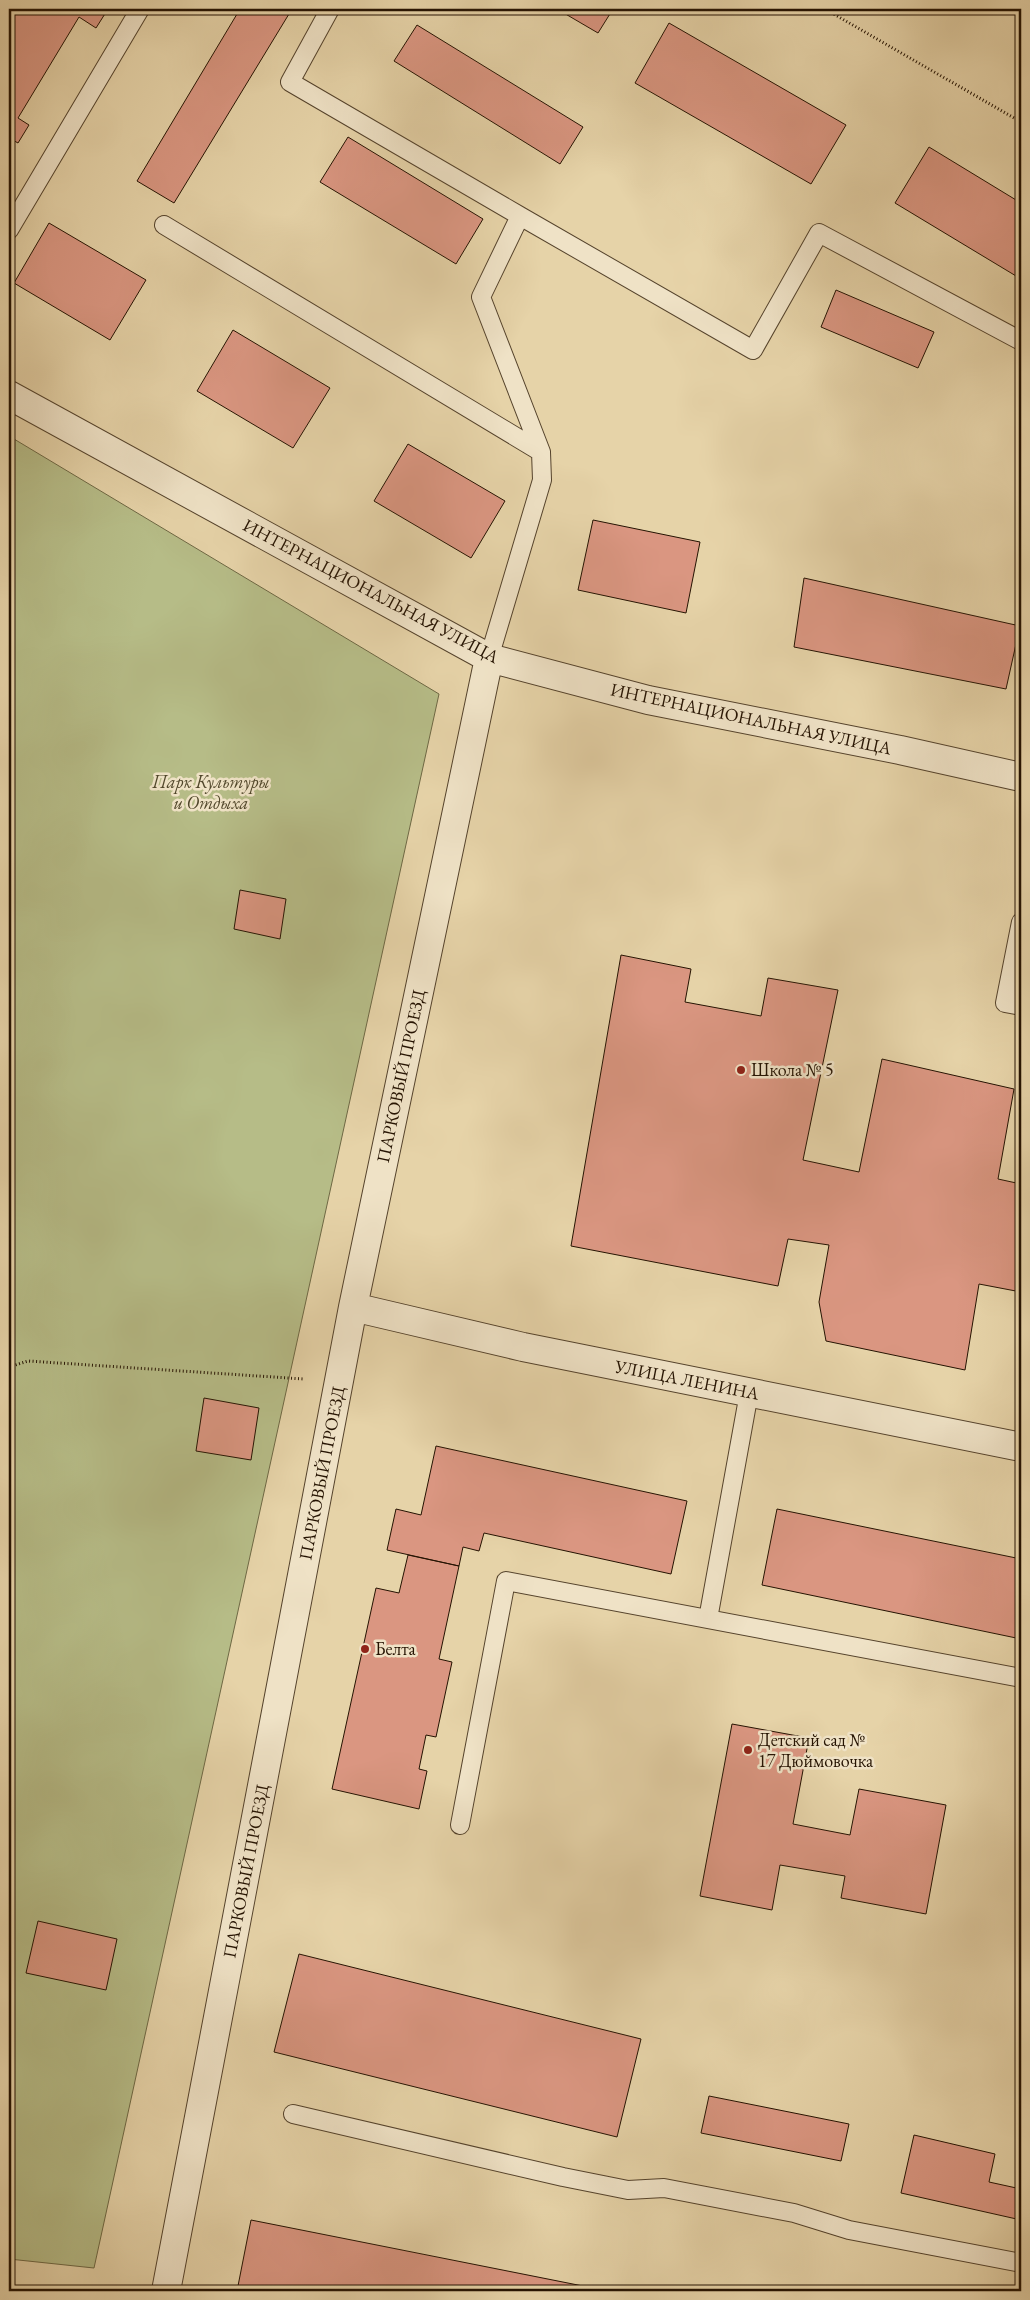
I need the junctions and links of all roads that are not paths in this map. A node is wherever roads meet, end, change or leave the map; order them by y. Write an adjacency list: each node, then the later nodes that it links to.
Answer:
1 (140, 9): 5 (lane)
2 (330, 9): 3 (lane)
3 (520, 216): 6 (lane); 8 (lane)
4 (164, 225): 8 (lane)
5 (9, 230)
6 (1021, 341)
7 (9, 395): 9 (street, ИНТЕРНАЦИОНАЛЬНАЯ УЛИЦА)
8 (540, 452): 9 (lane)
9 (489, 658): 10 (street, ИНТЕРНАЦИОНАЛЬНАЯ УЛИЦА); 13 (street, ПАРКОВЫЙ ПРОЕЗД)
10 (1021, 777)
11 (1021, 922): 12 (lane)
12 (1021, 1006)
13 (353, 1307): 14 (street, УЛИЦА ЛЕНИНА); 21 (street, ПАРКОВЫЙ ПРОЕЗД)
14 (749, 1393): 15 (street, УЛИЦА ЛЕНИНА); 16 (lane)
15 (1021, 1448)
16 (708, 1619): 17 (lane); 18 (lane)
17 (1021, 1678)
18 (460, 1825)
19 (293, 2114): 20 (lane)
20 (1021, 2263)
21 (166, 2291)

